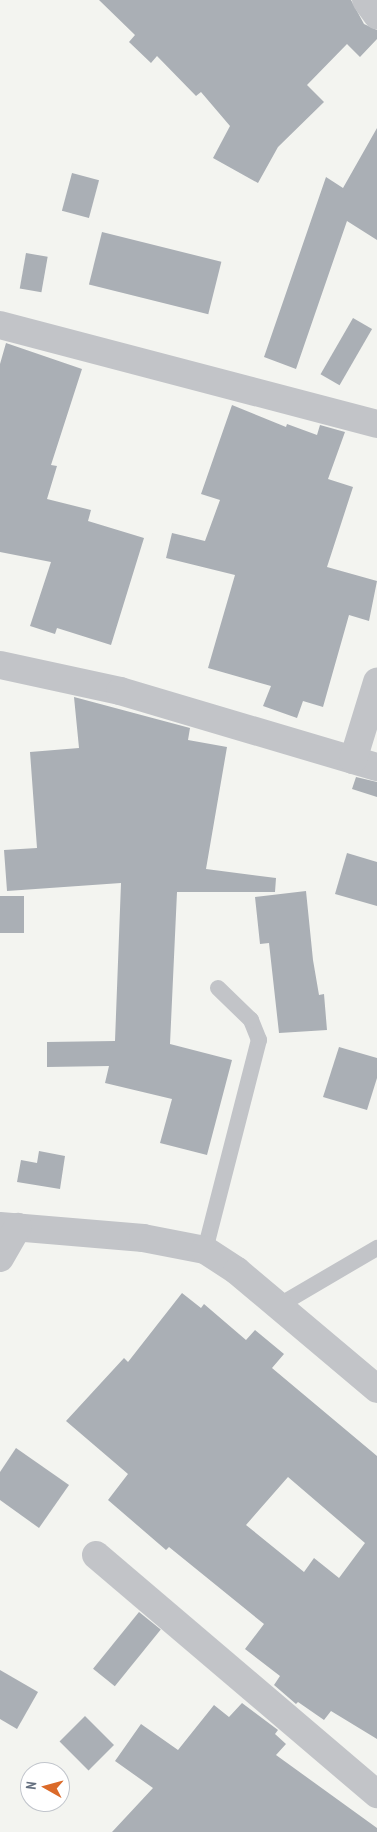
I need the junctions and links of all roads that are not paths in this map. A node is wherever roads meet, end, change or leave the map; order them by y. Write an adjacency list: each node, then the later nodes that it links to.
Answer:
1 (366, 0): 2 (street)
2 (377, 15)
3 (0, 325): 4 (street)
4 (377, 424)
5 (0, 665): 7 (street)
6 (377, 682): 7 (street)
7 (365, 763)
8 (218, 988): 11 (lane)
9 (9, 1227): 11 (street); 12 (street)
10 (377, 1248): 13 (lane)
11 (205, 1250): 13 (street)
12 (0, 1258)
13 (278, 1306): 14 (street)
14 (377, 1389)
15 (96, 1555): 16 (street)
16 (377, 1794)

